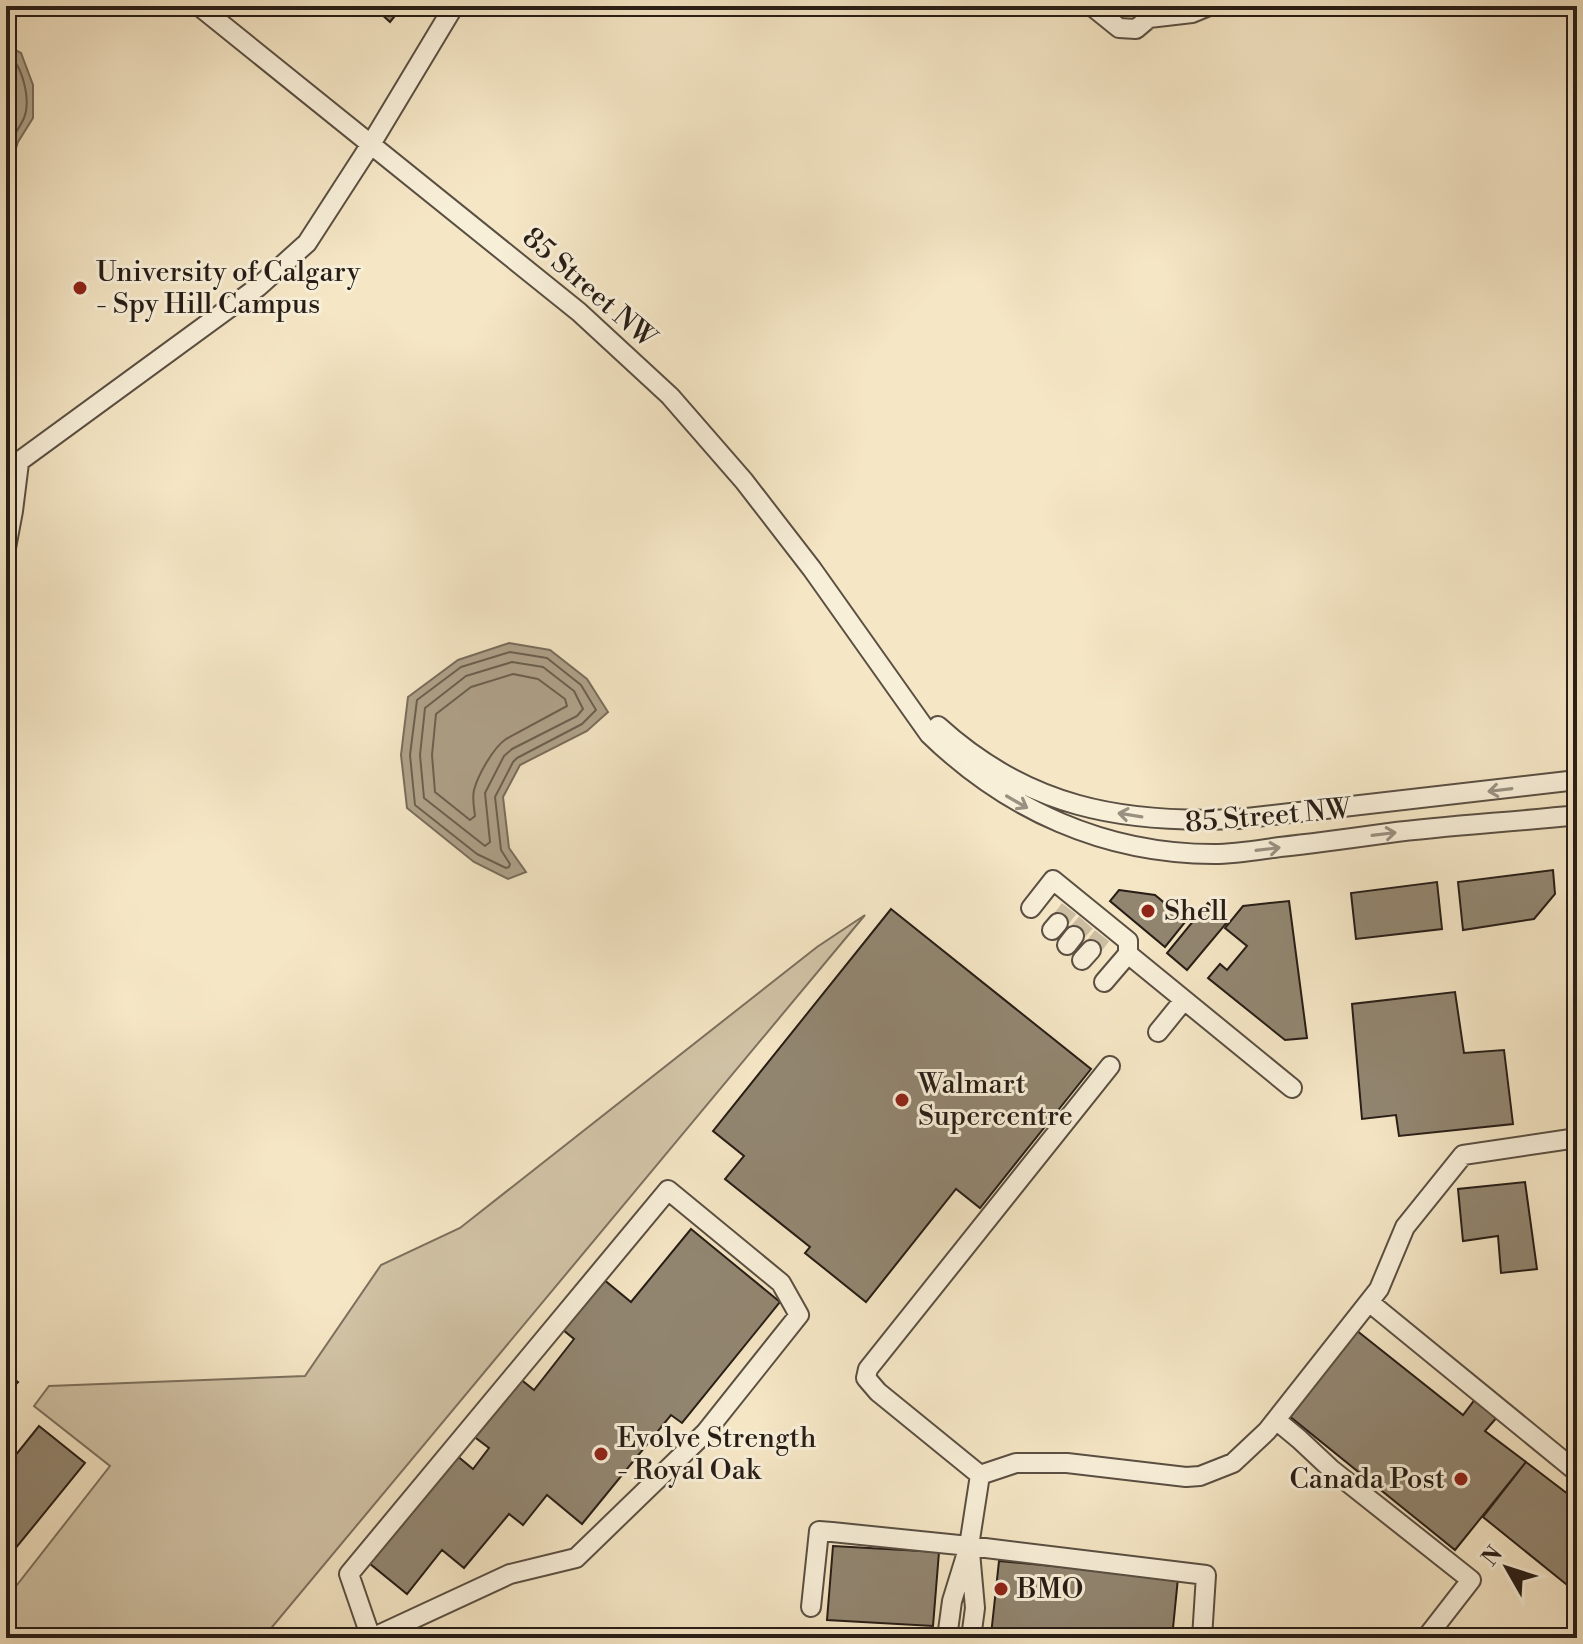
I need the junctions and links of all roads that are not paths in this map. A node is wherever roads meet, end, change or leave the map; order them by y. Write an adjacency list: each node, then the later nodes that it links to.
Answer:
1 (199, 6): 6 (street, 85 Street NW)
2 (454, 6): 6 (street)
3 (1209, 6): 5 (street)
4 (1093, 7): 5 (street)
5 (1154, 12)
6 (371, 144): 7 (street); 9 (street, 85 Street NW)
7 (12, 467): 8 (street)
8 (6, 548)
9 (883, 670): 10 (street, 85 Street NW, one-way to 9); 11 (street, 85 Street NW, one-way to 11)
10 (1577, 780)
11 (1576, 816)
12 (1031, 908): 13 (street)
13 (1128, 954): 14 (street); 15 (street)
14 (1104, 982)
15 (1184, 1000): 16 (street); 18 (street)
16 (1158, 1032)
17 (1110, 1066): 23 (street)
18 (1292, 1088)
19 (1577, 1138): 20 (street)
20 (1369, 1302): 21 (street); 22 (street)
21 (1276, 1420): 23 (street); 30 (street)
22 (1577, 1472)
23 (980, 1475): 24 (street)
24 (969, 1546): 25 (street); 27 (street); 28 (street); 29 (street)
25 (811, 1607)
26 (371, 1638): 26 (street)
27 (947, 1638)
28 (971, 1638)
29 (1202, 1638)
30 (1426, 1638)

